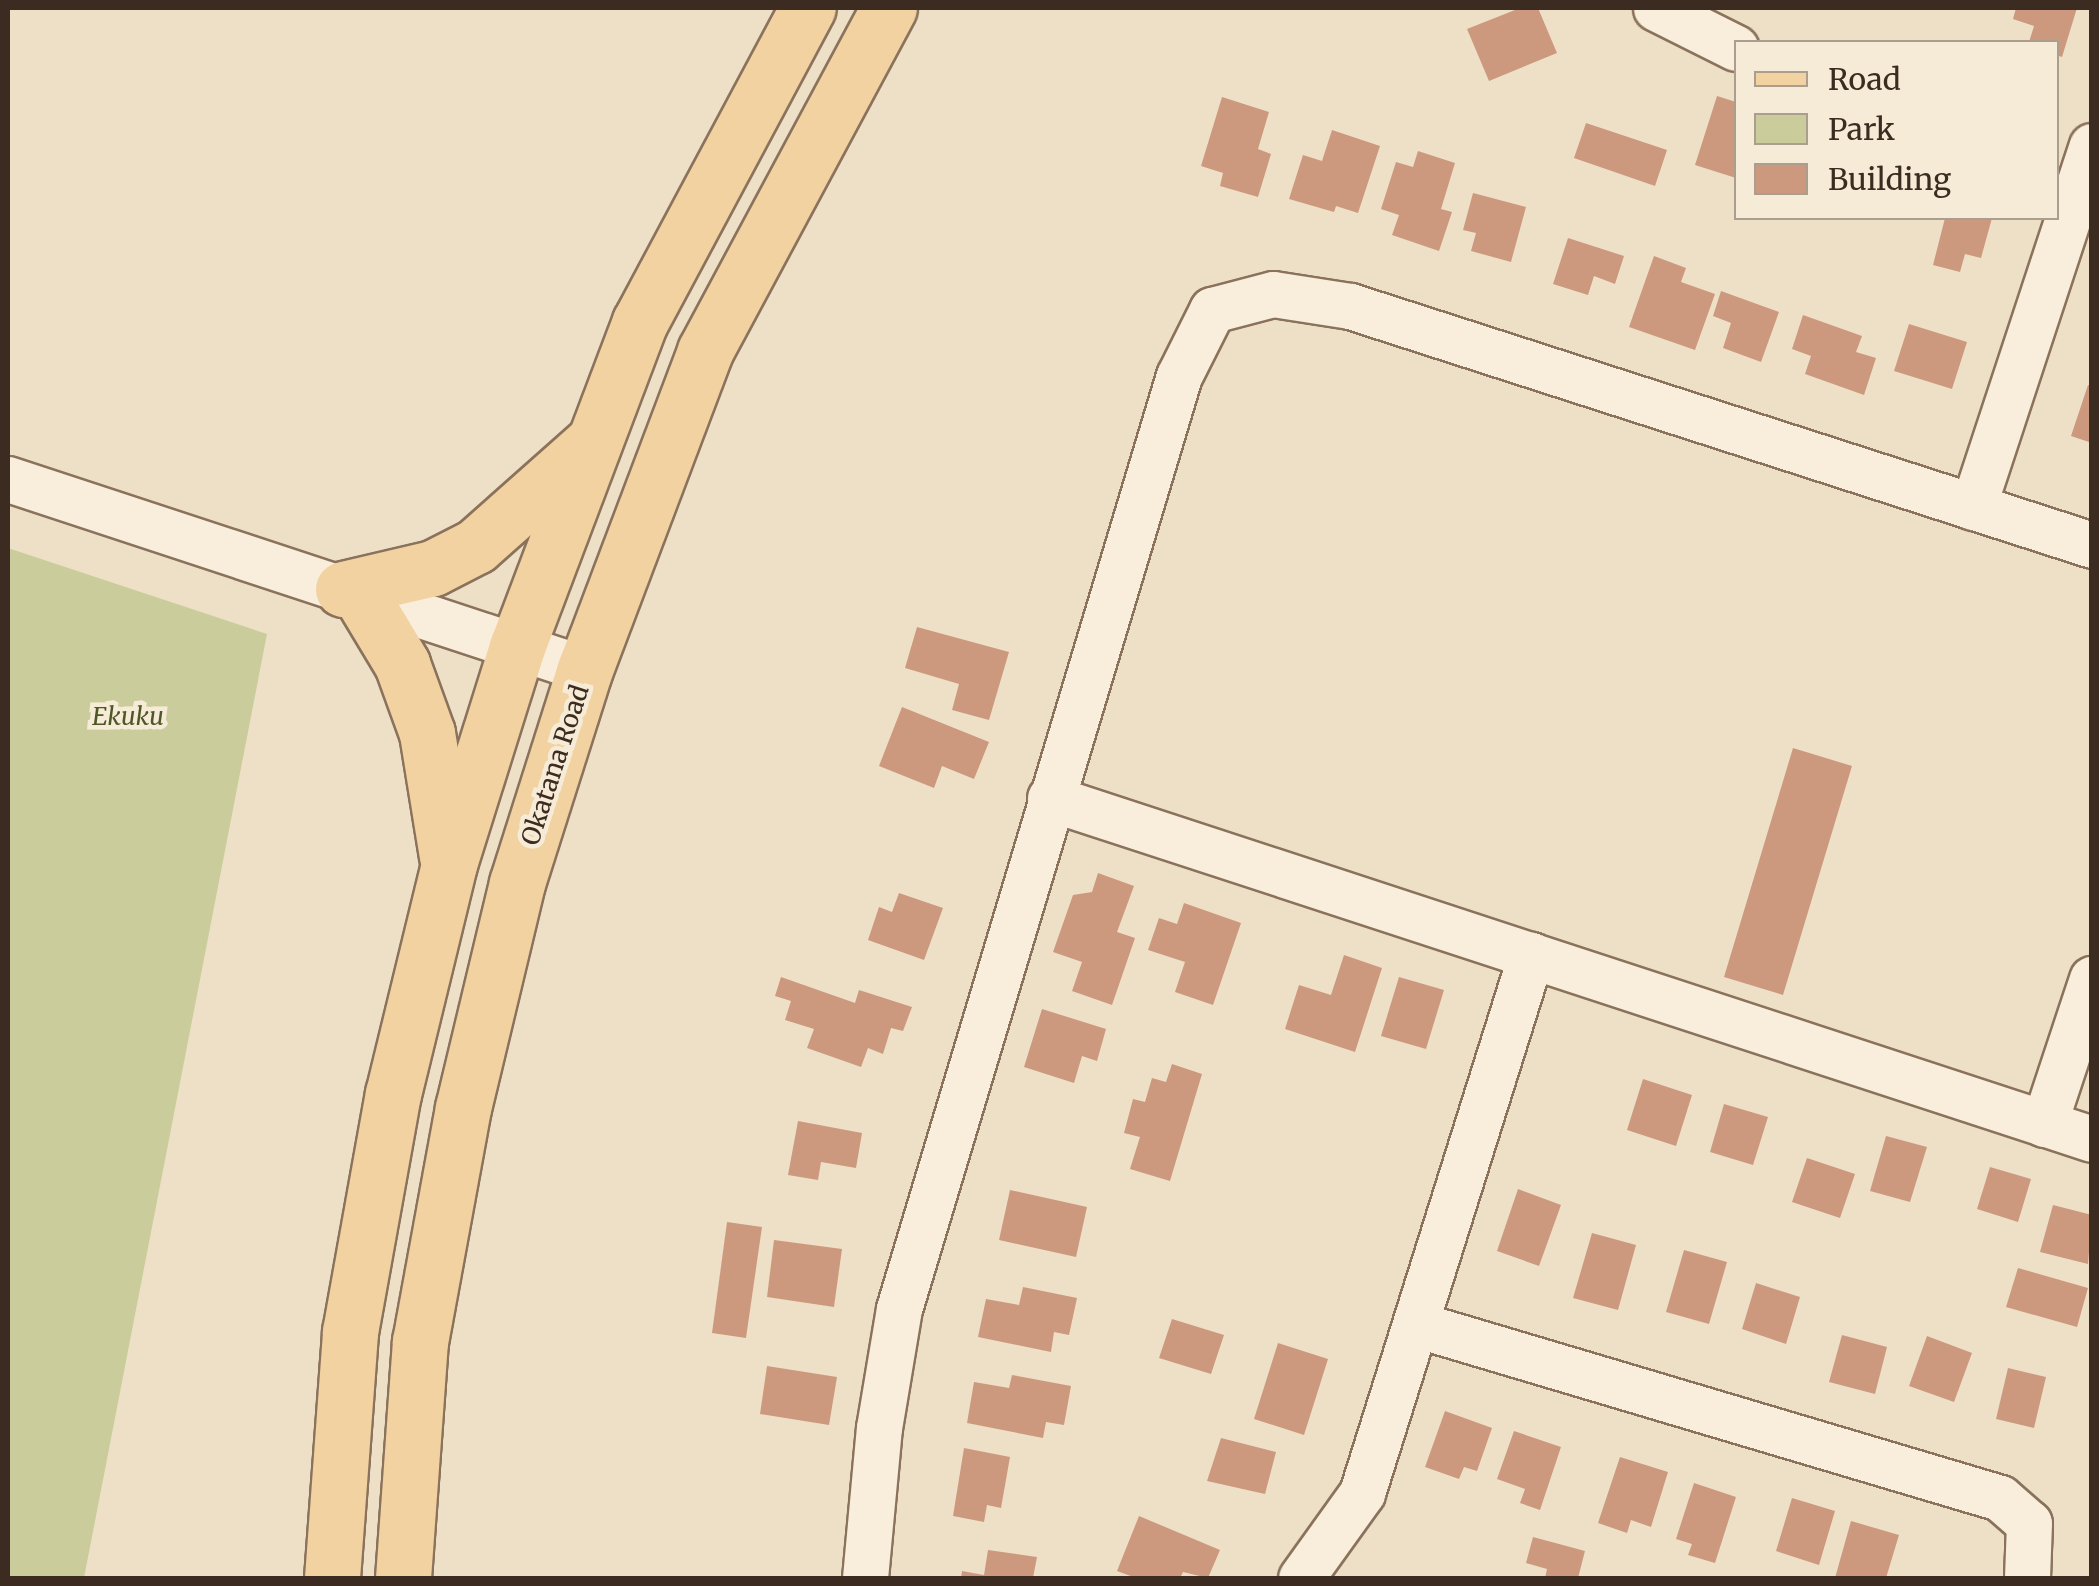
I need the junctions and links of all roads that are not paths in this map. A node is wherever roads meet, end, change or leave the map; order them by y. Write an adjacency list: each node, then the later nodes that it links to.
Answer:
1 (808, 8): 6 (main road)
2 (889, 8): 12 (main road, Okatana Road)
3 (1656, 8): 4 (street)
4 (1734, 47)
5 (2082, 152): 8 (street)
6 (596, 439): 10 (main road); 11 (main road)
7 (8, 479): 10 (street)
8 (1973, 507): 9 (street); 13 (street)
9 (2092, 546)
10 (352, 592): 11 (street); 14 (main road)
11 (517, 647): 12 (street); 14 (main road)
12 (585, 669): 21 (main road, Okatana Road)
13 (1050, 798): 15 (street); 22 (street)
14 (448, 864): 20 (main road)
15 (1530, 956): 17 (street); 19 (street)
16 (2092, 979): 17 (street)
17 (2044, 1124): 18 (street)
18 (2092, 1139)
19 (1415, 1324): 23 (street); 24 (street)
20 (332, 1578)
21 (403, 1578)
22 (865, 1578)
23 (1301, 1578)
24 (2027, 1578)

